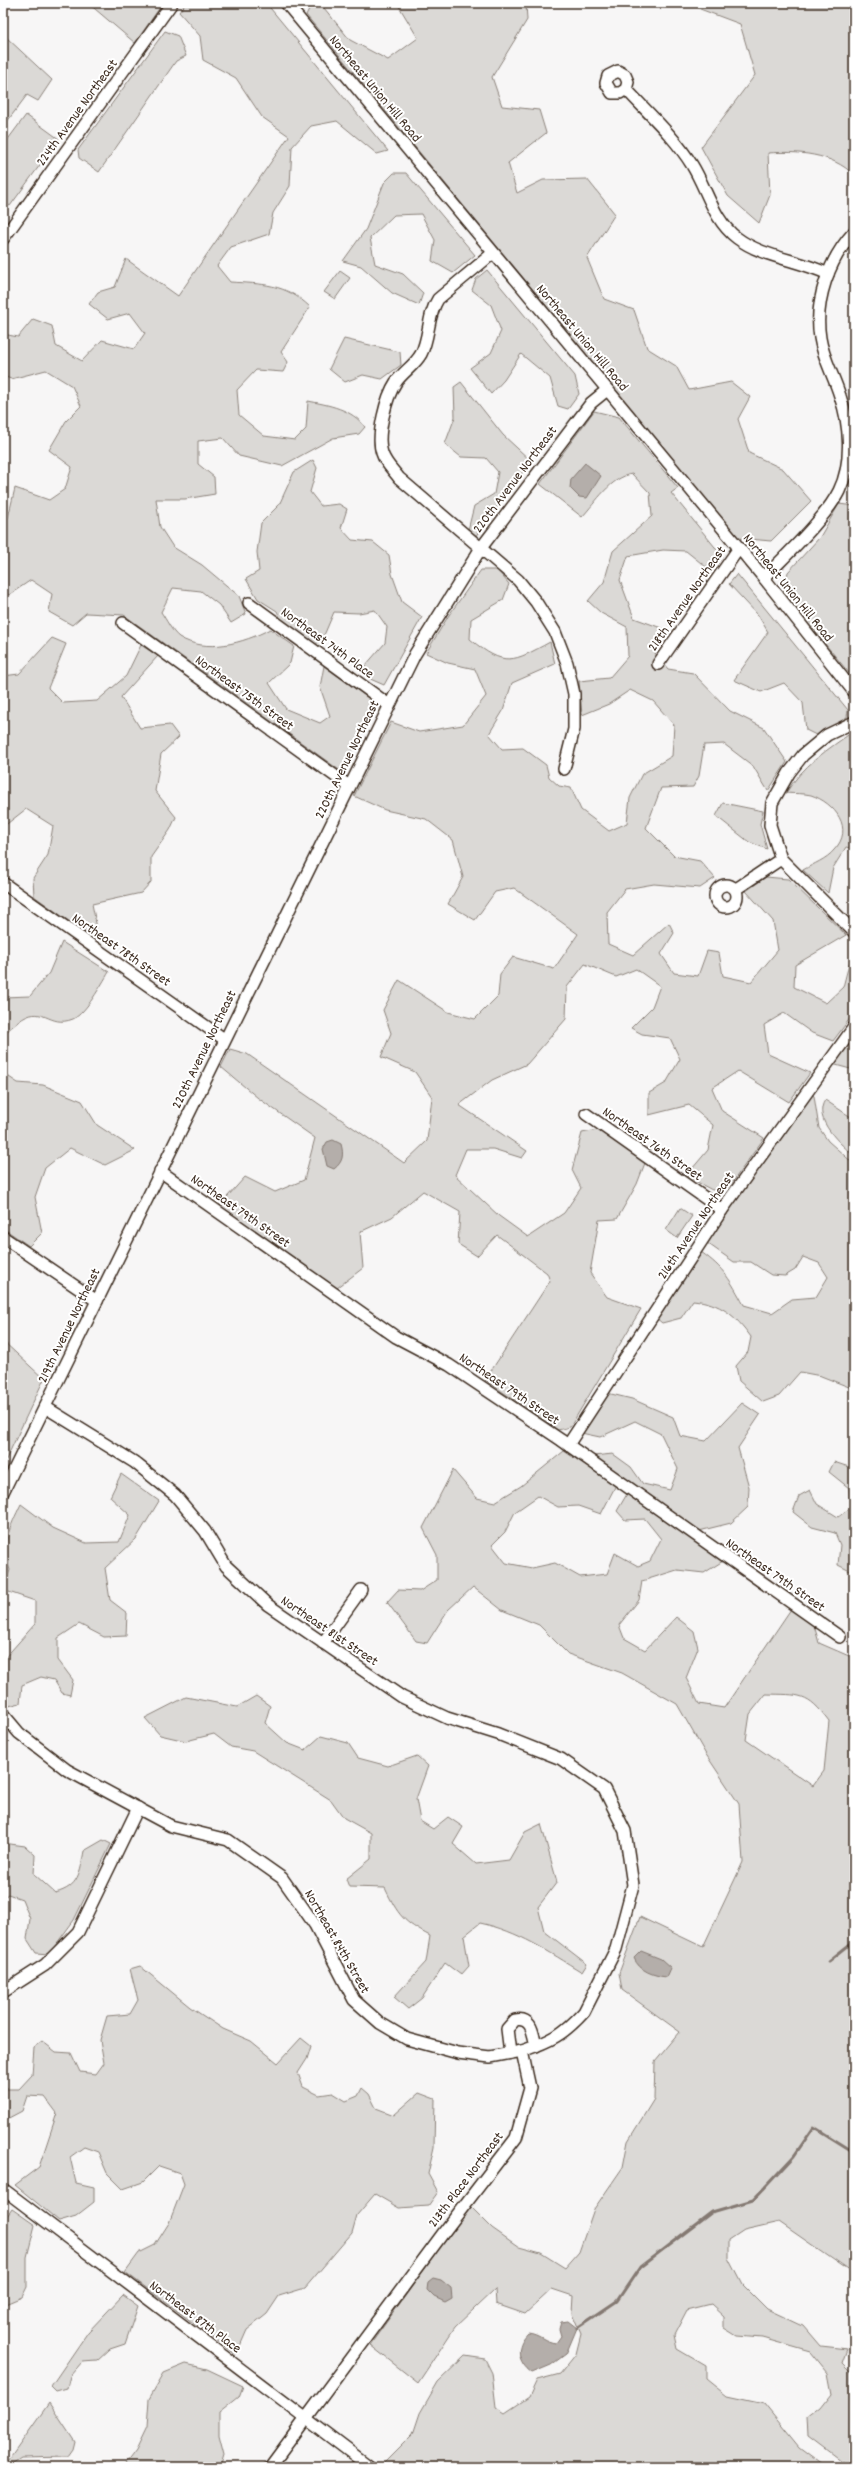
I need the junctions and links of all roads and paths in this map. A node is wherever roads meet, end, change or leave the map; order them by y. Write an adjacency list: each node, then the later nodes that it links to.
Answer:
1 (172, 3): 5 (street, 224th Avenue Northeast)
2 (288, 4): 6 (street, Northeast Union Hill Road)
3 (626, 89): 7 (street)
4 (854, 232): 7 (street)
5 (3, 239)
6 (493, 253): 8 (street, Northeast Union Hill Road); 10 (street)
7 (828, 274): 9 (street)
8 (607, 390): 10 (street, 220th Avenue Northeast); 11 (street, Northeast Union Hill Road)
9 (852, 442): 12 (street)
10 (481, 548): 17 (street, 220th Avenue Northeast); 19 (street)
11 (739, 548): 12 (street, Northeast Union Hill Road); 15 (street, 218th Avenue Northeast)
12 (764, 578): 16 (street, Northeast Union Hill Road)
13 (249, 603): 17 (street, Northeast 74th Place)
14 (123, 623): 20 (street, Northeast 75th Street)
15 (658, 664)
16 (854, 692)
17 (389, 705): 20 (street, 220th Avenue Northeast)
18 (854, 722): 21 (street)
19 (564, 769)
20 (349, 786): 26 (street, 220th Avenue Northeast)
21 (781, 859): 23 (street); 24 (street)
22 (3, 883): 26 (street, Northeast 78th Street)
23 (736, 889)
24 (854, 932)
25 (854, 1027): 29 (street, 216th Avenue Northeast)
26 (224, 1039): 28 (street, 220th Avenue Northeast)
27 (586, 1114): 29 (street, Northeast 76th Street)
28 (160, 1171): 31 (street, 219th Avenue Northeast); 33 (street, Northeast 79th Street)
29 (722, 1210): 33 (street, 216th Avenue Northeast)
30 (3, 1237): 31 (street)
31 (97, 1301): 32 (street, 219th Avenue Northeast)
32 (45, 1407): 34 (street, 219th Avenue Northeast); 37 (street, Northeast 81st Street)
33 (568, 1445): 36 (street, Northeast 79th Street)
34 (3, 1492)
35 (361, 1590): 37 (street)
36 (840, 1637)
37 (323, 1643): 41 (street, Northeast 81st Street)
38 (3, 1714): 39 (street, Northeast 84th Street)
39 (138, 1808): 40 (street); 43 (street, Northeast 84th Street)
40 (3, 1992)
41 (536, 2046): 42 (street); 43 (street)
42 (522, 2051): 43 (street, Northeast 84th Street); 45 (street, 213th Place Northeast)
43 (510, 2053)
44 (3, 2189): 45 (street, Northeast 87th Place)
45 (306, 2418): 46 (street, 213th Place Northeast); 47 (street, Northeast 87th Place)
46 (270, 2467)
47 (370, 2467)

